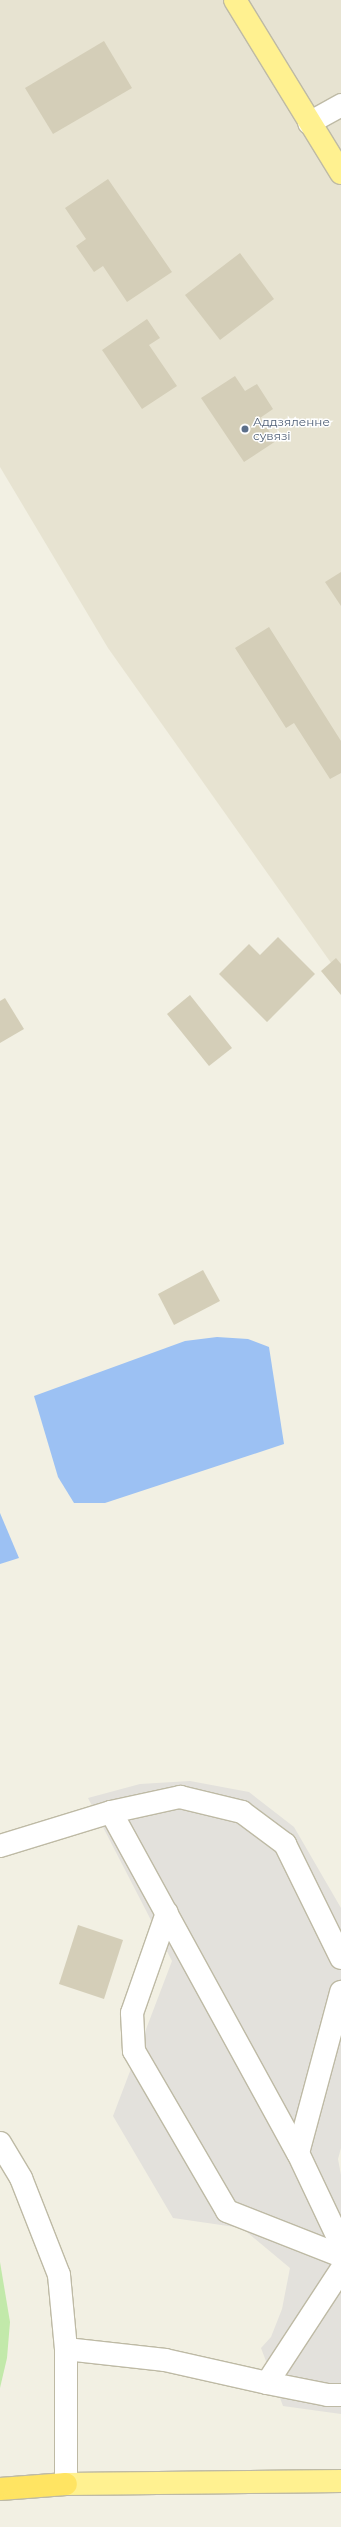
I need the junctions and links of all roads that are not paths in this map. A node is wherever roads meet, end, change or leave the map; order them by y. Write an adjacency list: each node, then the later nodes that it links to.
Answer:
1 (235, 0): 3 (main road)
2 (341, 105): 3 (street)
3 (309, 123): 4 (main road)
4 (341, 173)
5 (111, 1812): 6 (street); 7 (street); 8 (street)
6 (0, 1846)
7 (167, 1913): 11 (street); 13 (street)
8 (341, 1958)
9 (341, 1992): 11 (street)
10 (0, 2143): 15 (street)
11 (298, 2153): 12 (street)
12 (341, 2244)
13 (341, 2256)
14 (341, 2270): 16 (street)
15 (66, 2349): 16 (street); 19 (street)
16 (267, 2383): 17 (street)
17 (341, 2395)
18 (341, 2481): 19 (main road)
19 (66, 2484): 20 (highway)
20 (0, 2489)

